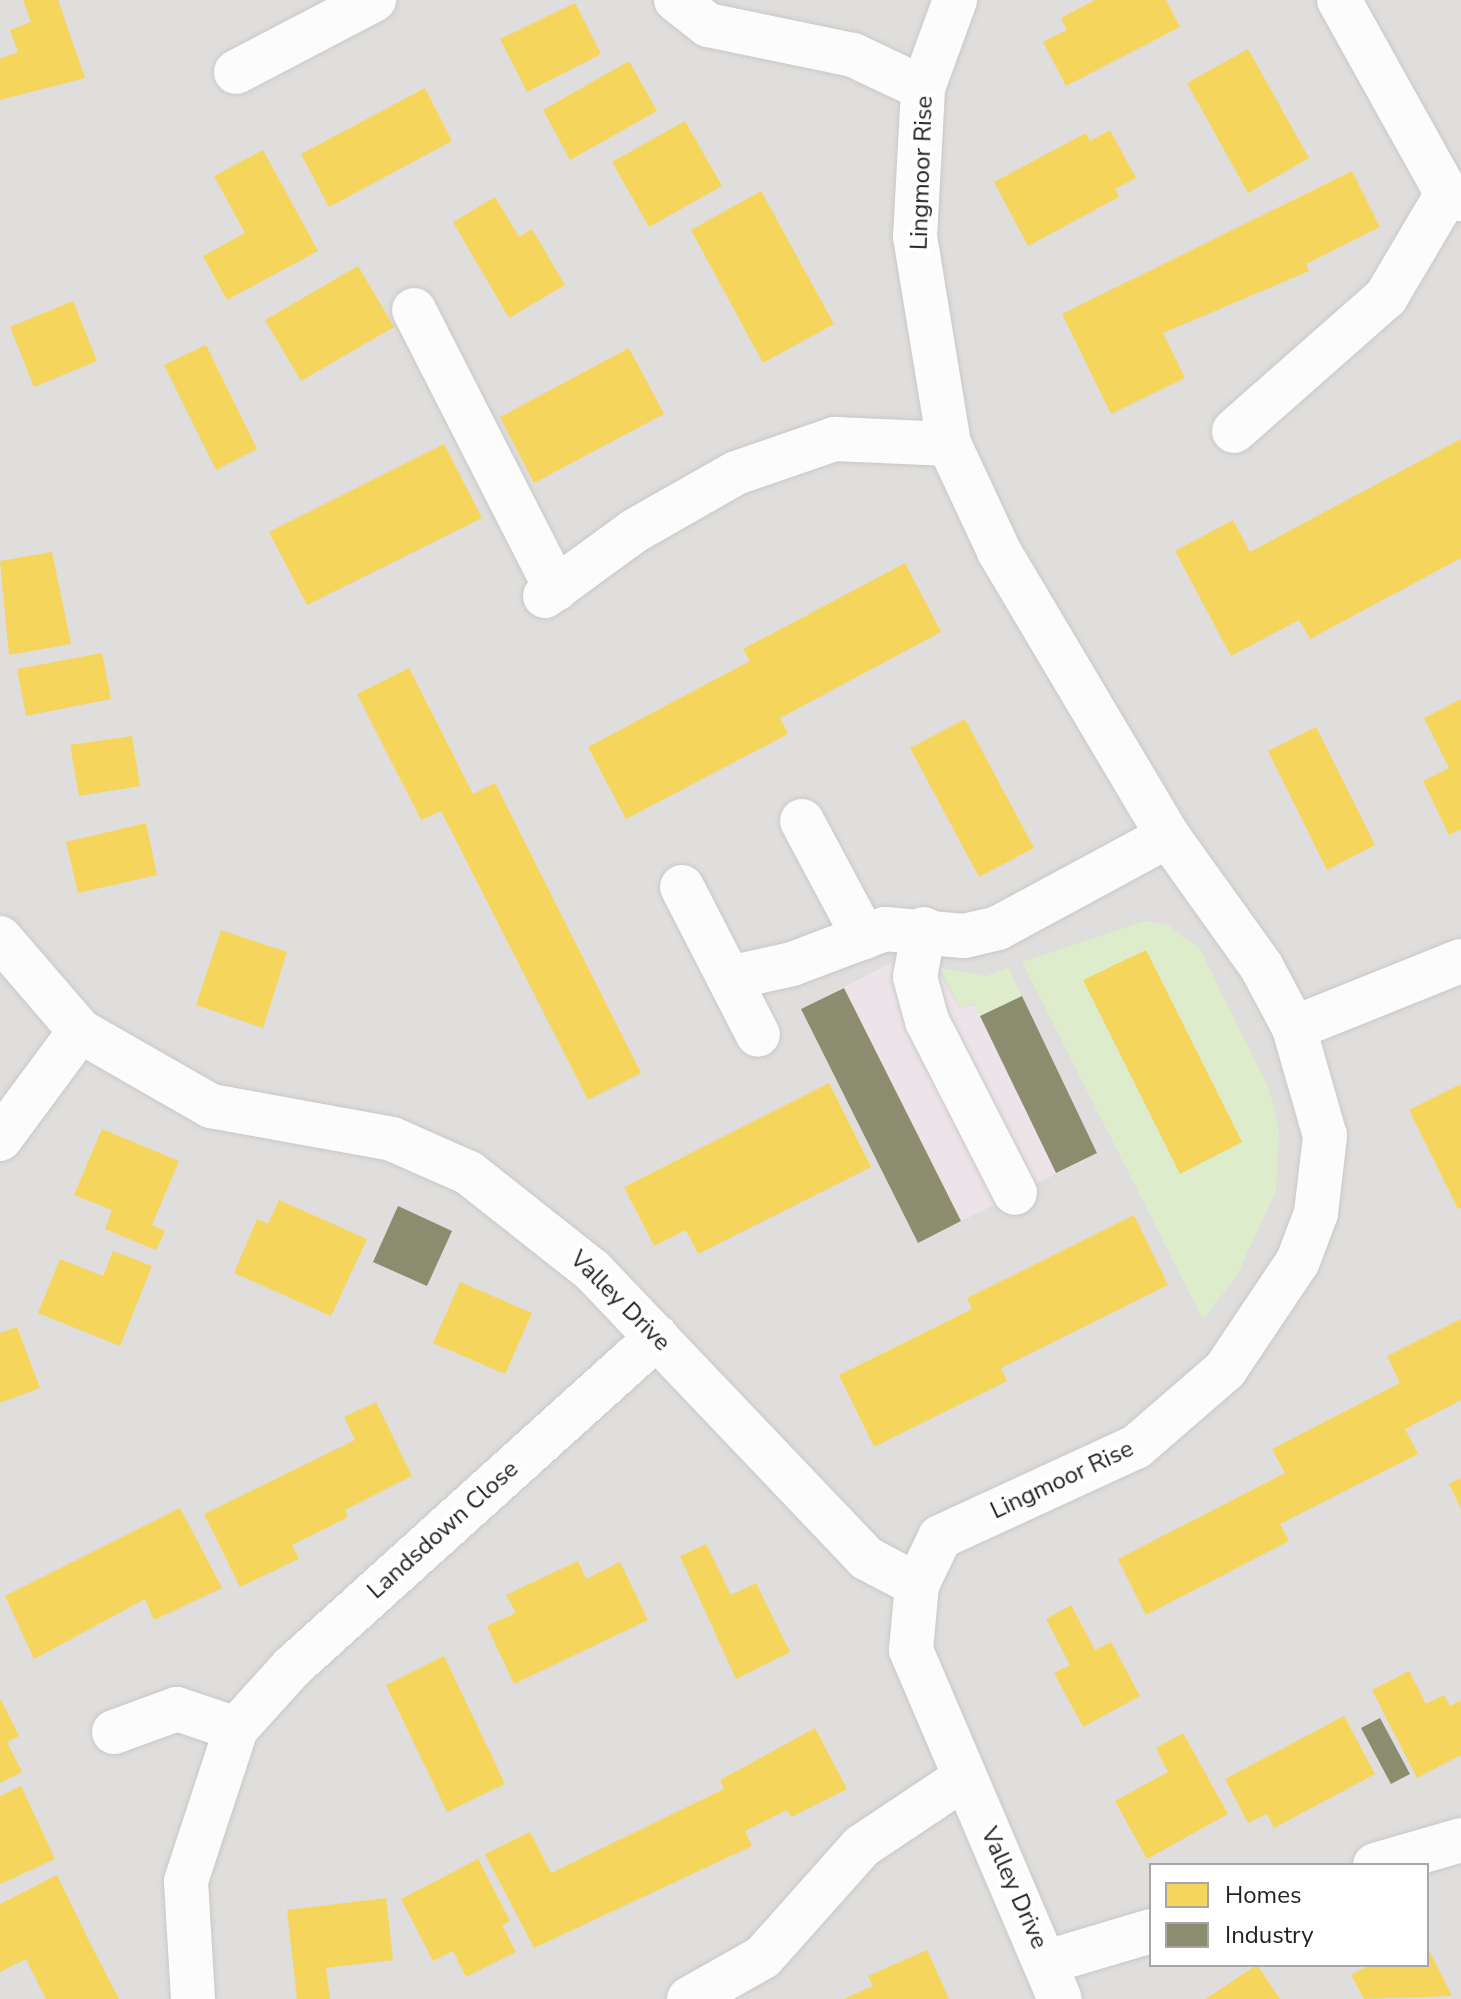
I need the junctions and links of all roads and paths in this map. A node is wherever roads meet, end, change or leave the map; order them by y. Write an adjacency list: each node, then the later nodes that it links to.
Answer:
1 (374, 0): 5 (street)
2 (676, 0): 6 (street)
3 (955, 0): 6 (street, Lingmoor Rise)
4 (1339, 0): 7 (street)
5 (236, 72)
6 (923, 88): 10 (street, Lingmoor Rise)
7 (1454, 196): 9 (street)
8 (414, 310): 10 (street)
9 (1234, 431)
10 (949, 444): 12 (street, Lingmoor Rise)
11 (802, 821): 15 (street)
12 (1168, 836): 14 (street); 19 (street, Lingmoor Rise)
13 (682, 887): 18 (street)
14 (924, 929): 15 (street); 23 (street)
15 (864, 937): 18 (street)
16 (0, 938): 20 (street, Valley Drive)
17 (1461, 961): 19 (street)
18 (729, 978): 21 (street)
19 (1294, 1028): 25 (street, Lingmoor Rise)
20 (80, 1031): 22 (street); 24 (street, Valley Drive)
21 (758, 1035)
22 (0, 1139)
23 (1015, 1193)
24 (657, 1337): 25 (street, Valley Drive); 26 (street, Landsdown Close)
25 (917, 1585): 28 (street, Valley Drive)
26 (236, 1729): 27 (street); 33 (street, Landsdown Close)
27 (114, 1732)
28 (964, 1778): 32 (street, Valley Drive); 34 (street)
29 (1461, 1840): 30 (street)
30 (1382, 1863)
31 (1149, 1932): 32 (street)
32 (1054, 1980)
33 (193, 1999)
34 (689, 1999)

